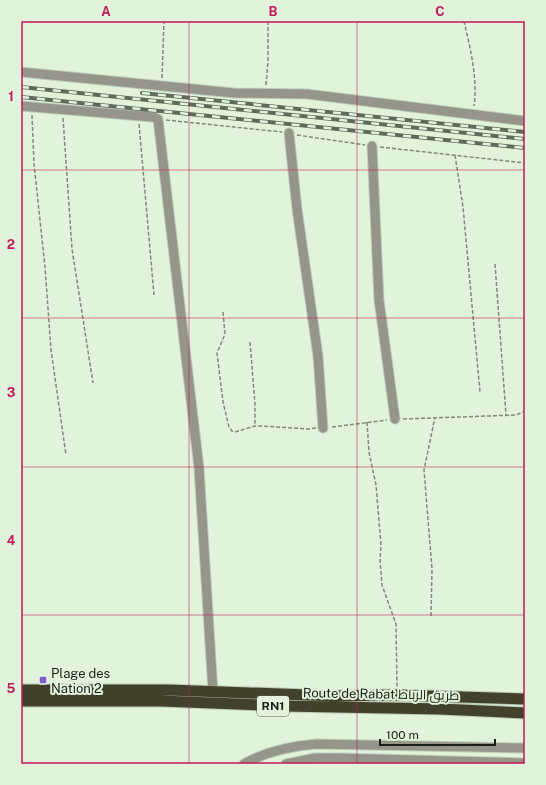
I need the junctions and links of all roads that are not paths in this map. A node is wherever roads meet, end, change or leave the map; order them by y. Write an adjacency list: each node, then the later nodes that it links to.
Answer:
1 (21, 72): 3 (street)
2 (21, 106): 9 (street)
3 (525, 121)
4 (289, 133): 7 (street)
5 (372, 146): 6 (street)
6 (395, 419)
7 (323, 428)
8 (21, 690): 9 (highway, Route de Rabat طريق الرباط / RN1)
9 (213, 692): 10 (highway, Route de Rabat طريق الرباط / RN1)
10 (525, 699)
11 (21, 701): 12 (highway, Route de Rabat طريق الرباط / RN1)
12 (525, 713)
13 (525, 748): 15 (street)
14 (525, 763): 16 (street)
15 (244, 764)
16 (286, 764)

